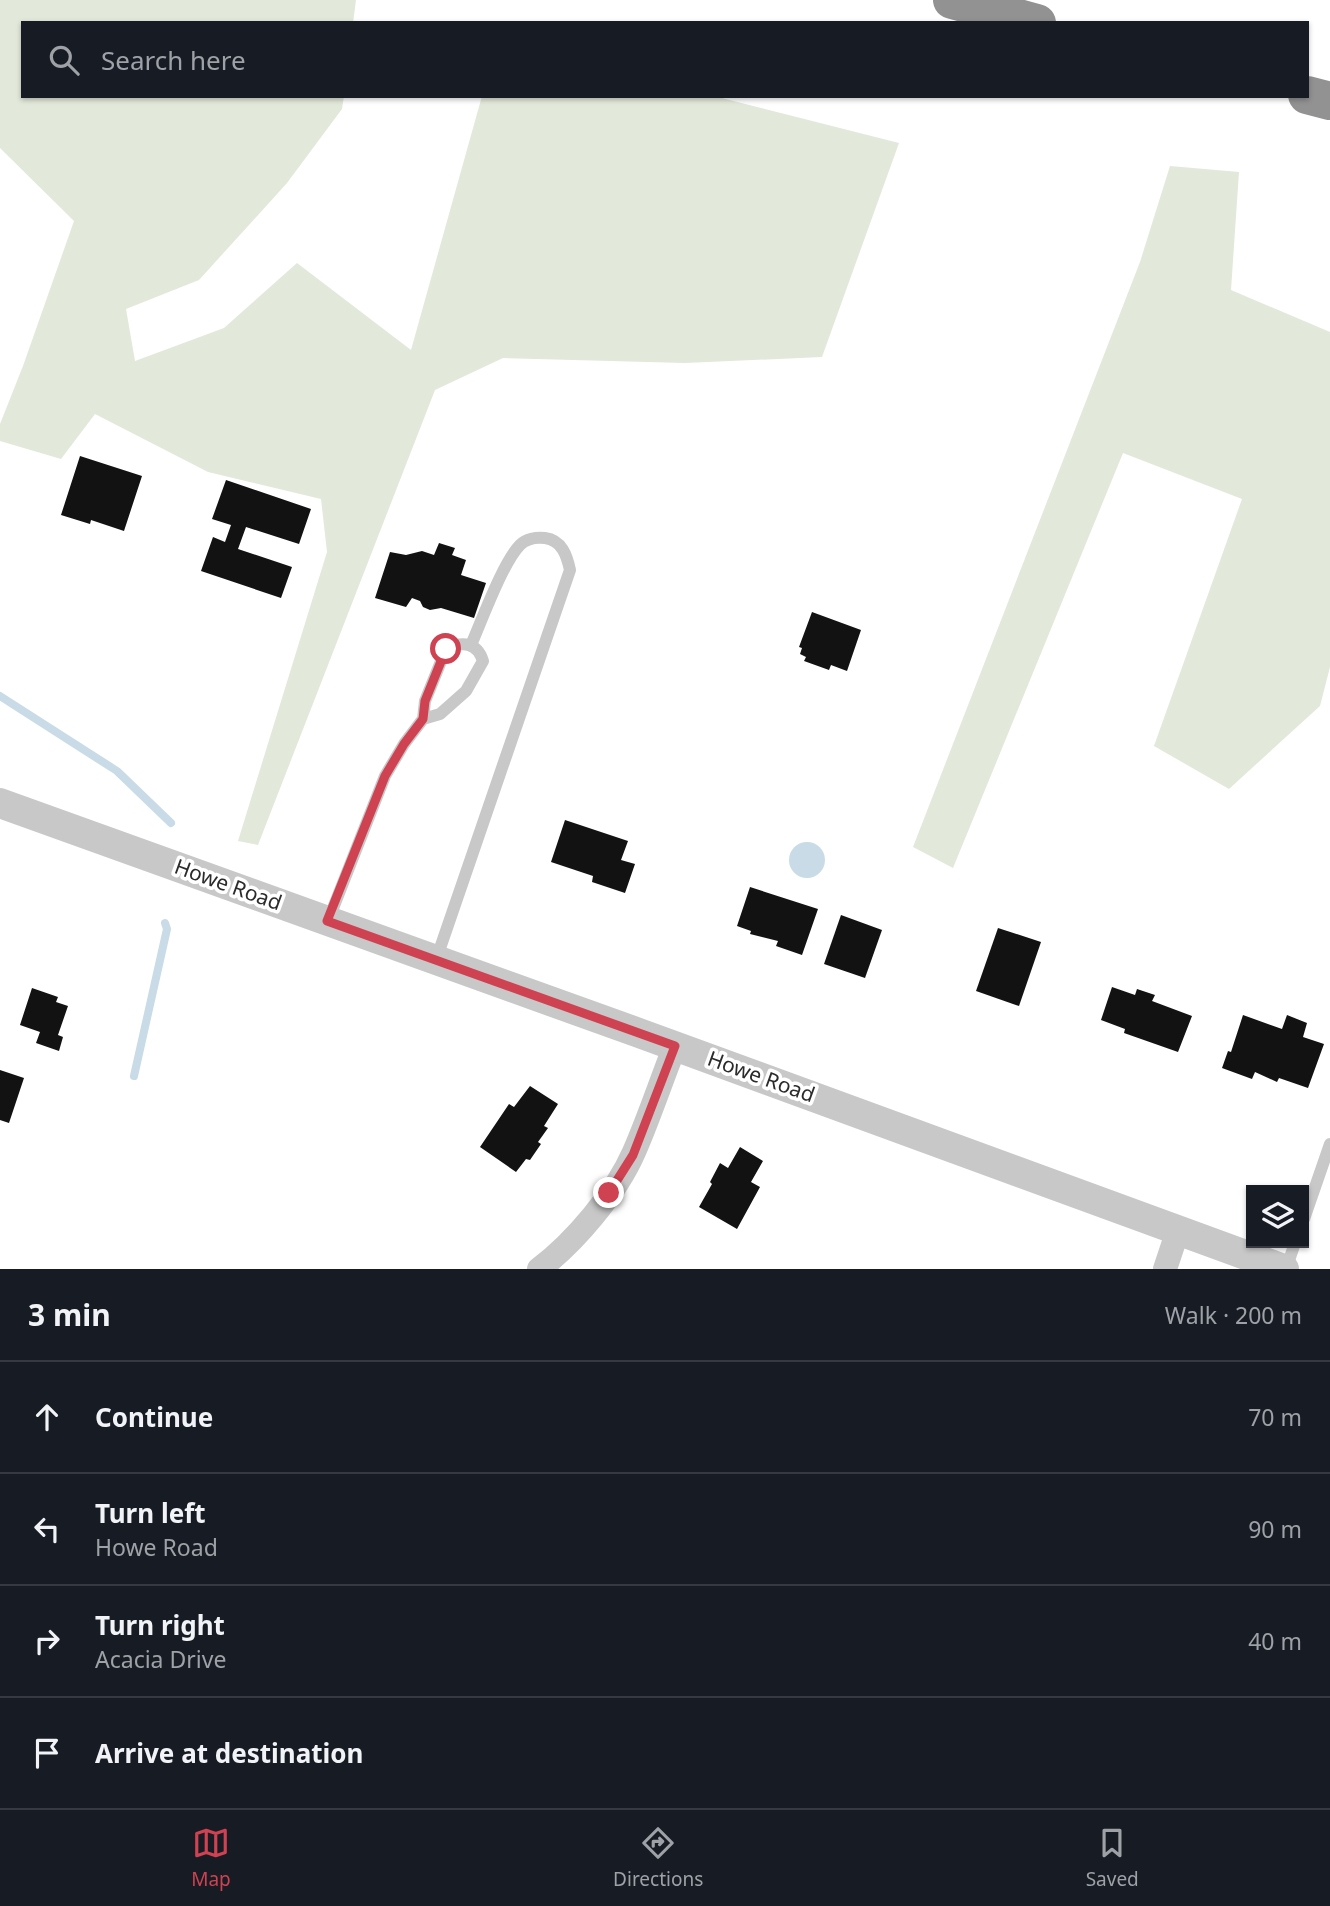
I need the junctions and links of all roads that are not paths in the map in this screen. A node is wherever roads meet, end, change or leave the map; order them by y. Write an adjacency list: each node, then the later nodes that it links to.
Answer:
1 (952, 0): 2 (highway)
2 (1031, 21)
3 (1309, 96): 4 (highway)
4 (1330, 101)
5 (471, 645): 6 (lane); 6 (lane); 9 (lane)
6 (423, 719): 8 (lane)
7 (0, 803): 8 (street, Howe Road)
8 (327, 921): 9 (street, Howe Road)
9 (436, 960): 10 (street, Howe Road)
10 (675, 1046): 13 (street, Howe Road); 15 (street)
11 (1330, 1144): 12 (lane)
12 (1309, 1205)
13 (1178, 1230): 16 (street); 17 (street, Howe Road)
14 (1293, 1248): 17 (lane)
15 (539, 1269)
16 (1165, 1269)
17 (1285, 1269)

